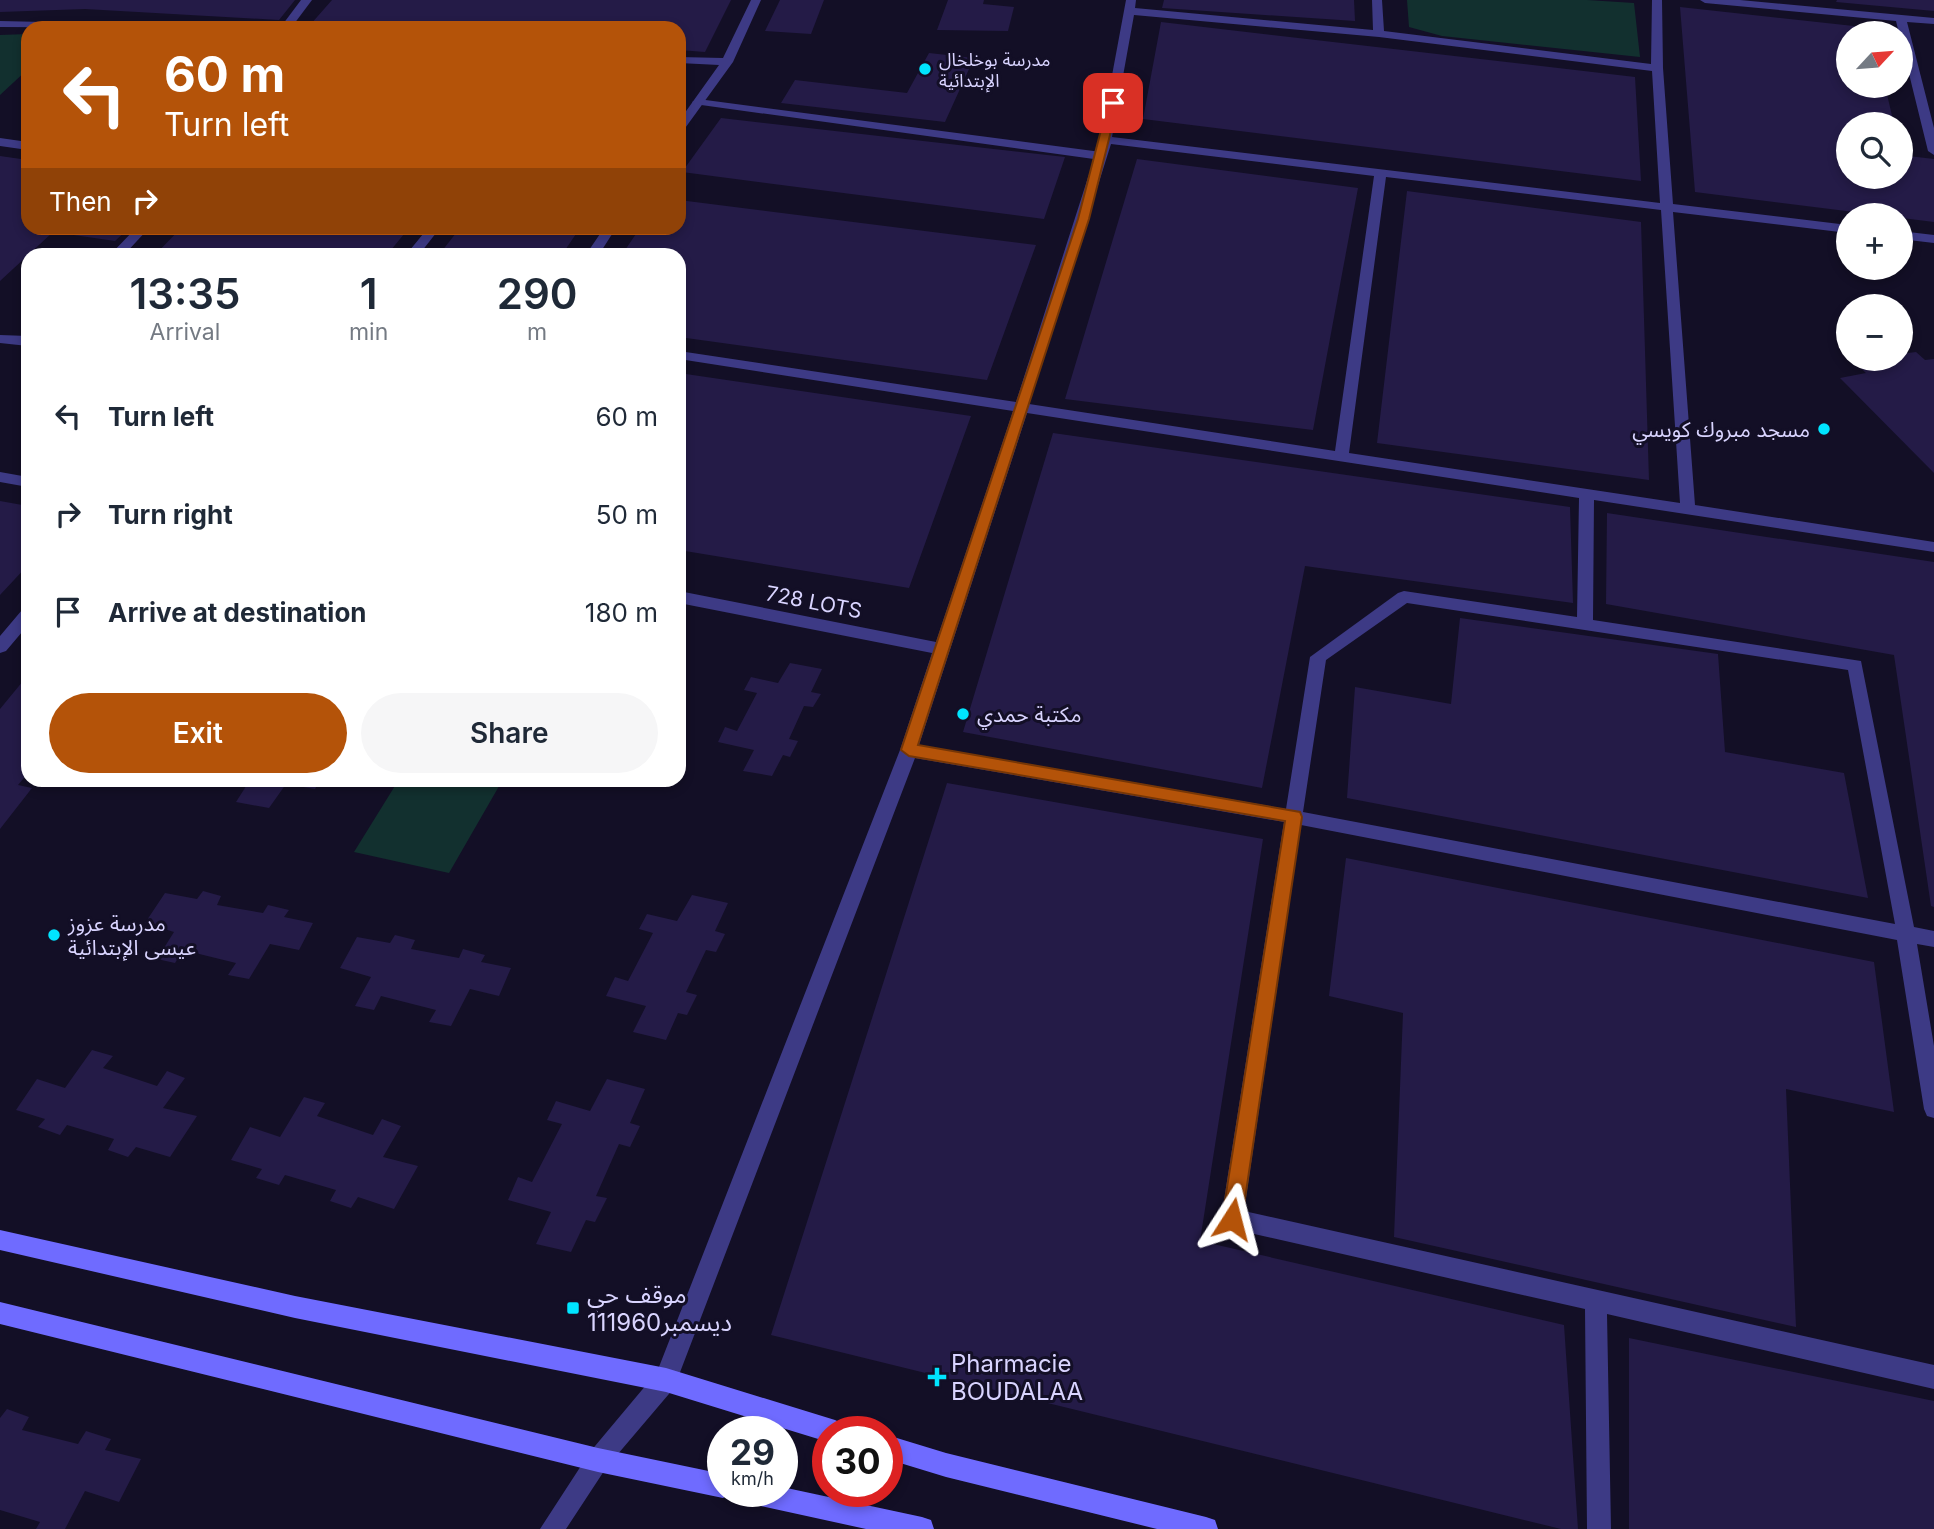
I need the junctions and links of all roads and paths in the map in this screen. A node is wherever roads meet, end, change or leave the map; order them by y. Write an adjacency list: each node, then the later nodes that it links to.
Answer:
1 (307, 0): 8 (street)
2 (756, 0): 14 (street)
3 (1377, 0): 12 (street)
4 (1657, 0): 15 (street)
5 (1705, 0): 7 (street)
6 (1130, 6): 12 (street); 20 (street)
7 (1900, 17): 9 (street); 21 (street)
8 (290, 21)
9 (1934, 21)
10 (0, 24): 11 (street)
11 (21, 24)
12 (1378, 34): 15 (street)
13 (686, 60): 14 (street)
14 (727, 62): 16 (street)
15 (1657, 68): 23 (street)
16 (698, 103): 17 (street); 20 (street)
17 (686, 120)
18 (0, 142): 19 (street)
19 (21, 145)
20 (1103, 148): 22 (street); 32 (street)
21 (1934, 151)
22 (1380, 175): 23 (street); 33 (street)
23 (1669, 208): 24 (street); 37 (street)
24 (1836, 228)
25 (136, 235): 28 (street)
26 (1913, 237): 27 (street)
27 (1934, 239)
28 (123, 248)
29 (0, 339): 30 (street)
30 (21, 341)
31 (686, 356): 32 (street)
32 (1022, 406): 33 (street); 43 (street)
33 (1341, 457): 36 (street)
34 (0, 477): 35 (street)
35 (21, 481)
36 (1587, 496): 37 (street); 41 (street)
37 (1688, 511): 38 (street)
38 (1934, 547)
39 (686, 598): 43 (street, 728 LOTS)
40 (21, 622): 42 (street)
41 (1584, 624): 45 (street); 46 (street)
42 (0, 647)
43 (941, 649): 44 (street)
44 (909, 750): 45 (street); 53 (street)
45 (1294, 817): 46 (street); 50 (street)
46 (1906, 934): 47 (street); 48 (street)
47 (1934, 939)
48 (1934, 1109)
49 (0, 1240): 53 (street)
50 (1596, 1300): 52 (street); 62 (street)
51 (0, 1313): 56 (street)
52 (1934, 1377)
53 (666, 1380): 54 (street); 56 (street)
54 (812, 1425)
55 (903, 1452): 61 (street)
56 (598, 1460): 57 (street); 59 (street)
57 (707, 1483)
58 (798, 1502): 60 (street)
59 (552, 1529)
60 (922, 1529)
61 (1206, 1529)
62 (1599, 1529)

